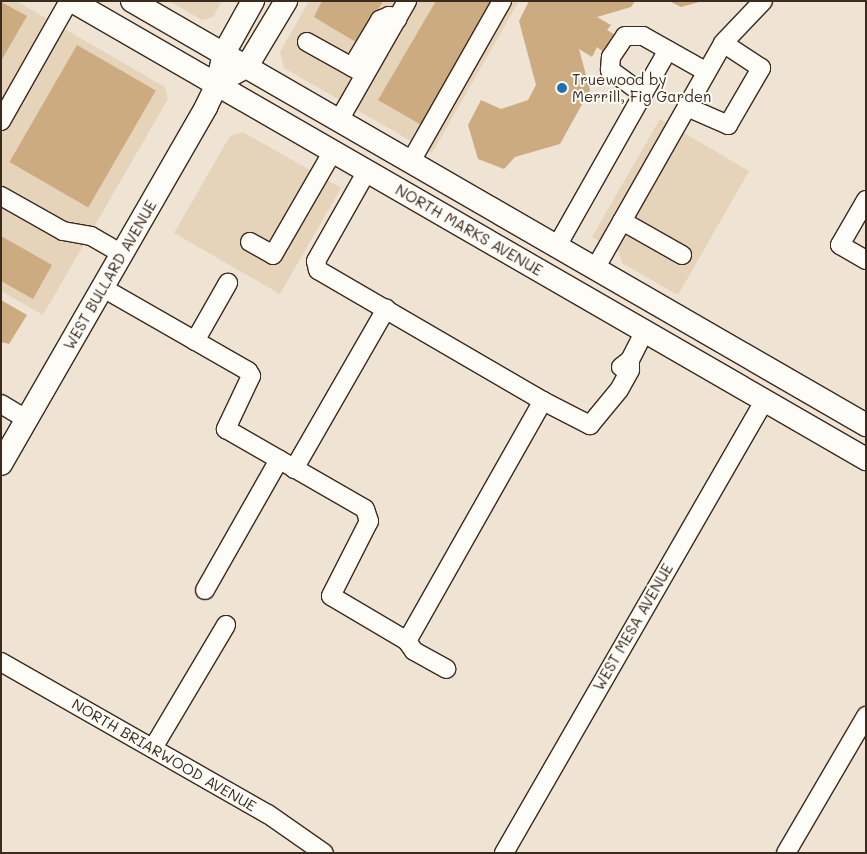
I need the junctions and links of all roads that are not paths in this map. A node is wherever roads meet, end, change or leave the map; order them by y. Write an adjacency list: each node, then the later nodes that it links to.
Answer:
1 (70, 1): 15 (main road, NORTH MARKS AVENUE); 18 (street)
2 (132, 1): 11 (main road, NORTH MARKS AVENUE)
3 (253, 1): 11 (main road, WEST BULLARD AVENUE)
4 (286, 1): 12 (main road, WEST BULLARD AVENUE)
5 (407, 1): 13 (street)
6 (502, 1): 21 (street)
7 (763, 1): 9 (street)
8 (307, 42): 13 (street)
9 (723, 42): 14 (street); 17 (street)
10 (668, 50): 14 (street); 16 (street); 16 (street)
11 (224, 53): 12 (main road, NORTH MARKS AVENUE); 15 (main road, WEST BULLARD AVENUE)
12 (247, 66): 15 (main road, WEST BULLARD AVENUE); 19 (main road, NORTH MARKS AVENUE)
13 (359, 70): 19 (street)
14 (707, 72): 17 (street)
15 (217, 84): 20 (main road, NORTH MARKS AVENUE); 29 (main road, WEST BULLARD AVENUE)
16 (643, 94): 28 (street)
17 (687, 106): 26 (street)
18 (1, 120)
19 (338, 122): 21 (main road, NORTH MARKS AVENUE)
20 (333, 152): 22 (main road, NORTH MARKS AVENUE); 27 (street)
21 (410, 163): 28 (main road, NORTH MARKS AVENUE)
22 (367, 171): 25 (main road, NORTH MARKS AVENUE); 35 (street)
23 (1, 196): 29 (street)
24 (866, 200): 31 (street)
25 (438, 213): 32 (main road); 36 (main road, NORTH MARKS AVENUE)
26 (622, 221): 30 (street); 32 (street)
27 (250, 242)
28 (557, 246): 32 (main road, NORTH MARKS AVENUE)
29 (122, 254): 34 (main road, WEST BULLARD AVENUE)
30 (682, 255)
31 (866, 260)
32 (596, 267): 42 (main road, NORTH MARKS AVENUE)
33 (228, 283): 37 (street)
34 (103, 288): 37 (street); 41 (main road, WEST BULLARD AVENUE)
35 (386, 309): 38 (street); 47 (street)
36 (644, 333): 38 (street); 39 (main road, NORTH MARKS AVENUE)
37 (196, 341): 45 (street)
38 (543, 401): 50 (street)
39 (764, 403): 43 (main road); 44 (main road, NORTH MARKS AVENUE); 56 (street, WEST MESA AVENUE)
40 (1, 404): 41 (street)
41 (28, 420): 46 (main road, WEST BULLARD AVENUE)
42 (866, 425)
43 (866, 442)
44 (866, 459)
45 (279, 460): 47 (street); 48 (street)
46 (1, 464)
47 (294, 469): 50 (street)
48 (205, 590)
49 (226, 625): 54 (street)
50 (407, 641): 52 (street)
51 (1, 662): 54 (street, NORTH BRIARWOOD AVENUE)
52 (446, 669)
53 (866, 716): 57 (street)
54 (154, 748): 55 (street, NORTH BRIARWOOD AVENUE)
55 (324, 853)
56 (504, 853)
57 (786, 853)

